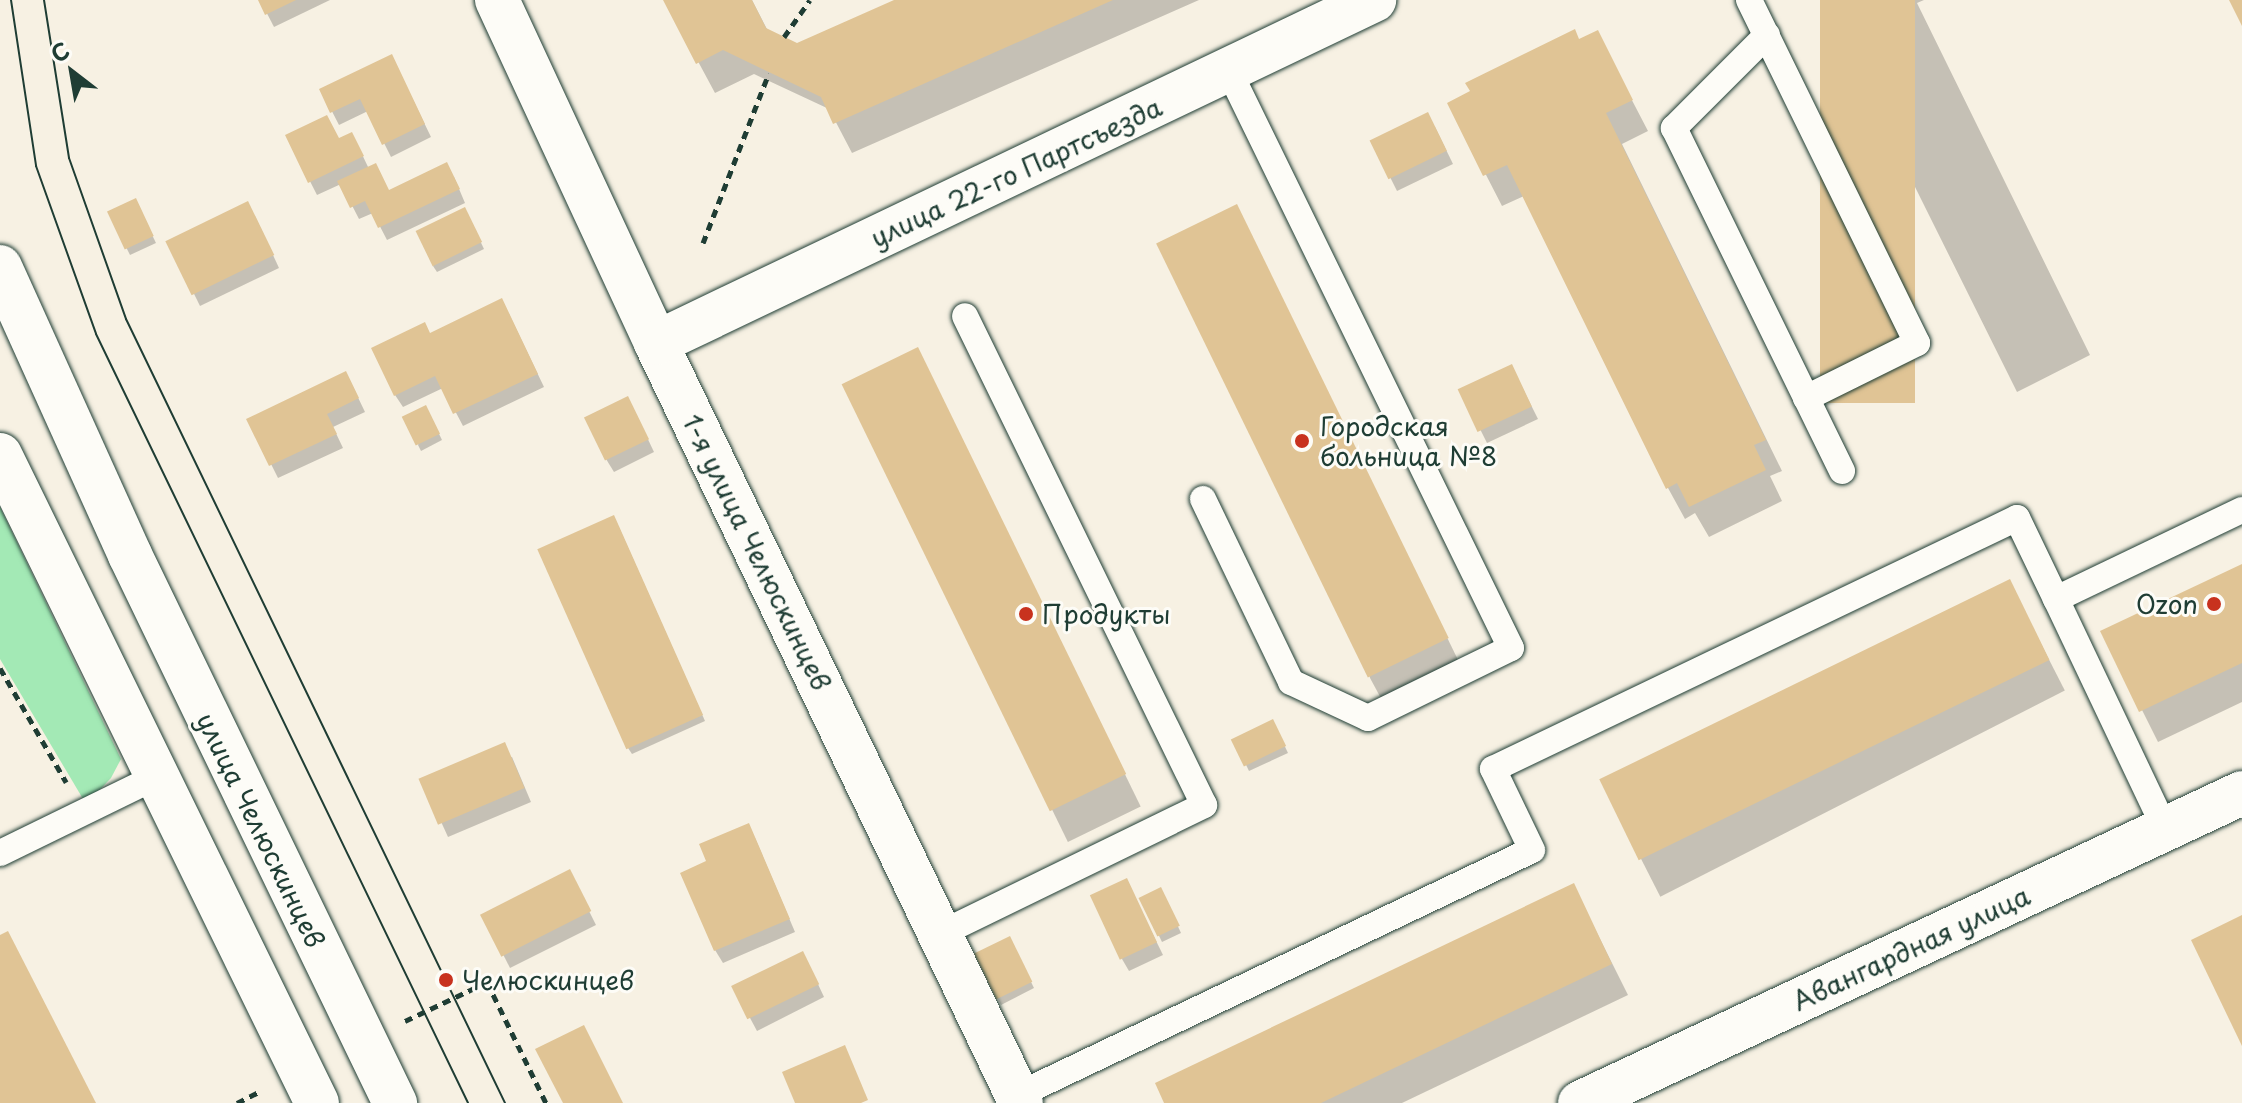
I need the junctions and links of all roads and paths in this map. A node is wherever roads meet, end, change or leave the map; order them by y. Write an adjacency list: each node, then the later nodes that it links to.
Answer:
1 (497, 0): 12 (street, 1-я улица Челюскинцев)
2 (810, 0): 6 (path)
3 (1374, 0): 7 (street, улица 22-го Партсъезда)
4 (1749, 0): 5 (lane)
5 (1767, 35): 13 (lane); 13 (lane)
6 (784, 37)
7 (1229, 71): 12 (street, улица 22-го Партсъезда); 16 (lane)
8 (769, 73): 9 (path)
9 (703, 243)
10 (0, 267): 20 (street, улица Челюскинцев)
11 (965, 316): 26 (lane)
12 (656, 343): 26 (street, 1-я улица Челюскинцев)
13 (1806, 398): 15 (lane)
14 (0, 455): 21 (street)
15 (1842, 471)
16 (1203, 499)
17 (2242, 510): 18 (lane)
18 (2056, 599): 24 (lane); 29 (lane)
19 (0, 668): 23 (path)
20 (220, 746): 21 (street); 32 (street, улица Челюскинцев)
21 (158, 776): 23 (lane); 31 (street)
22 (2242, 793): 24 (street, Авангардная улица)
23 (84, 812): 25 (lane)
24 (2165, 829): 34 (street, Авангардная улица)
25 (0, 853)
26 (940, 934): 29 (street, 1-я улица Челюскинцев)
27 (404, 1022): 33 (path)
28 (268, 1088): 30 (path)
29 (1020, 1099)
30 (237, 1103)
31 (317, 1103)
32 (395, 1103)
33 (546, 1103)
34 (1580, 1103)

